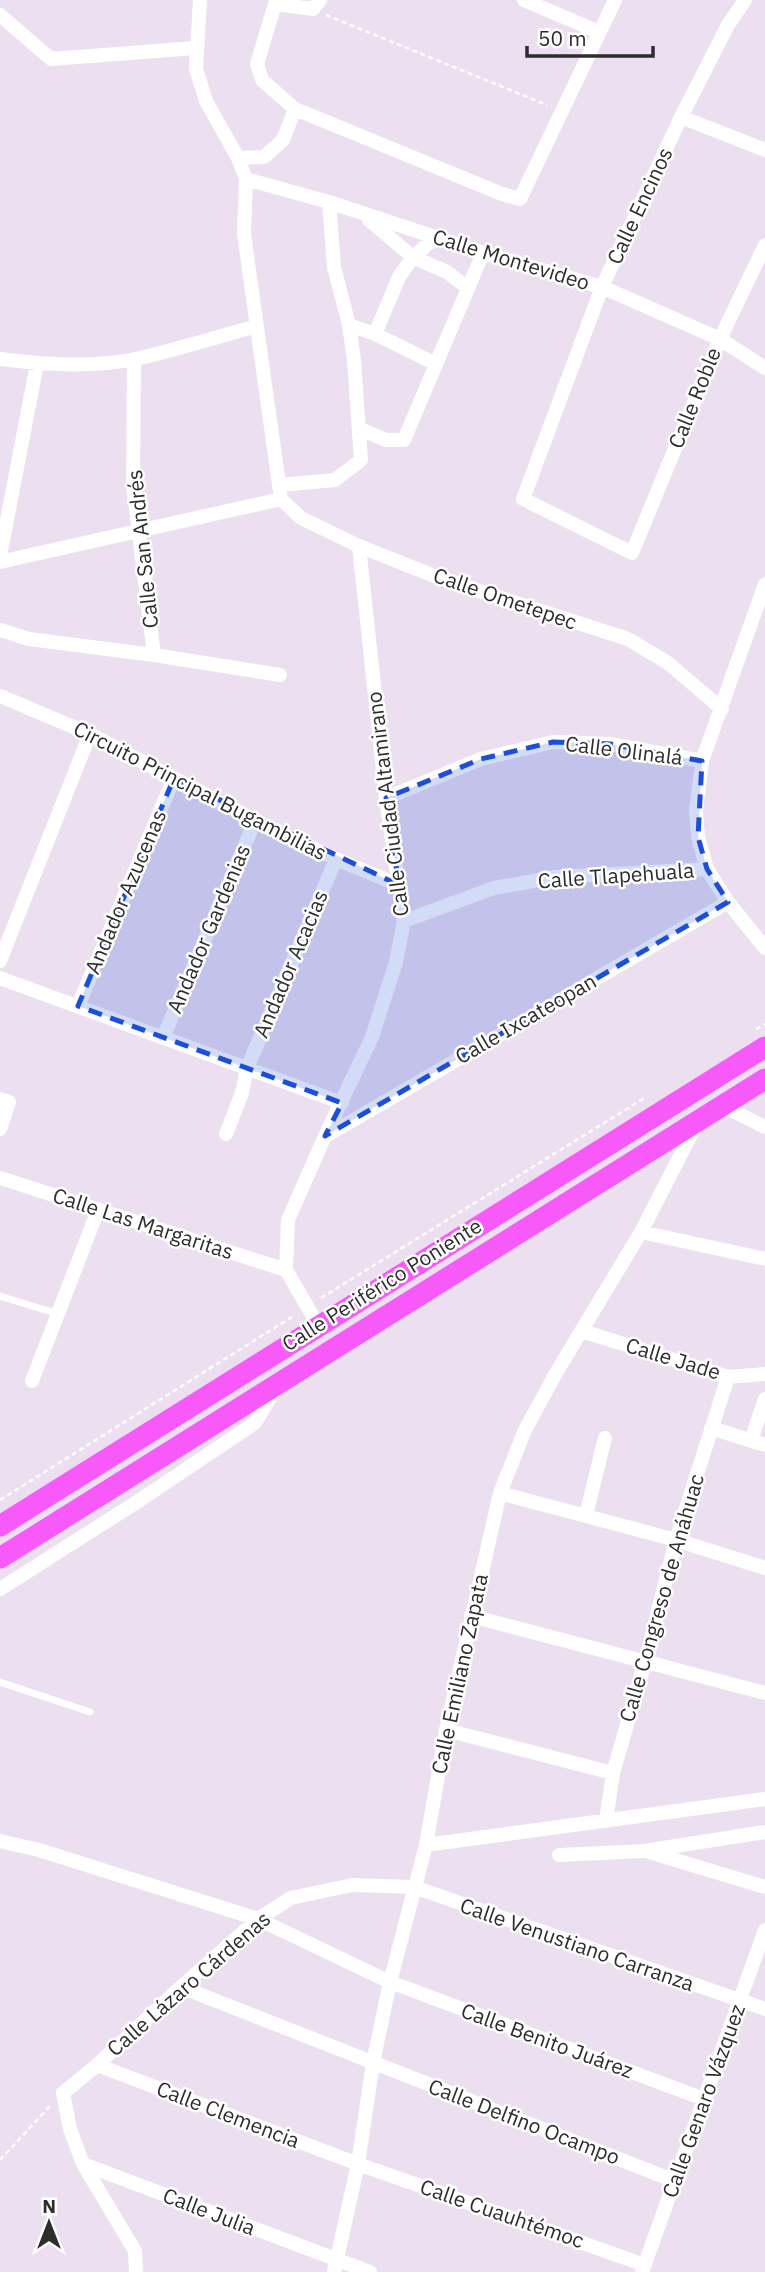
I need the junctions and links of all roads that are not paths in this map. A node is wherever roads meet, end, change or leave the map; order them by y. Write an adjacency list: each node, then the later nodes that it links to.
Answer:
1 (200, 0): 8 (street)
2 (524, 0): 7 (street)
3 (615, 0): 7 (street)
4 (745, 0): 10 (street, Calle Encinos)
5 (317, 5): 9 (street)
6 (0, 15): 8 (street)
7 (599, 32): 9 (street)
8 (195, 48): 12 (street)
9 (295, 109): 12 (street)
10 (681, 117): 11 (street); 20 (street, Calle Encinos)
11 (765, 150)
12 (239, 158): 13 (street)
13 (246, 179): 14 (street, Calle Montevideo); 23 (street)
14 (329, 202): 15 (street, Calle Montevideo); 22 (street)
15 (362, 214): 16 (street, Calle Montevideo); 19 (street)
16 (436, 237): 18 (street, Calle Montevideo); 19 (street)
17 (765, 245): 25 (street, Calle Roble)
18 (483, 253): 20 (street, Calle Montevideo); 21 (street)
19 (413, 257): 21 (street); 24 (street)
20 (602, 287): 25 (street, Calle Montevideo); 35 (street, Calle Encinos)
21 (468, 288): 29 (street)
22 (349, 325): 24 (street); 31 (street)
23 (257, 326): 27 (street); 32 (street)
24 (375, 334): 29 (street)
25 (720, 338): 30 (street, Calle Montevideo); 35 (street, Calle Roble)
26 (0, 359): 28 (street)
27 (135, 359): 28 (street); 33 (street, Calle San Andrés)
28 (37, 363): 36 (street)
29 (436, 364): 31 (street)
30 (765, 368)
31 (360, 429): 32 (street)
32 (280, 492): 33 (street); 34 (street, Calle Ometepec)
33 (138, 531): 36 (street); 39 (street, Calle San Andrés)
34 (359, 546): 42 (street, Calle Ometepec); 46 (street, Calle Ciudad Altamirano)
35 (632, 553)
36 (0, 559)
37 (765, 584): 42 (street)
38 (0, 630): 39 (street)
39 (154, 655): 40 (street)
40 (280, 675)
41 (0, 696): 43 (street, Circuito Principal Bugambilias)
42 (722, 709): 44 (street)
43 (90, 733): 45 (street, Circuito Principal Bugambilias); 54 (street)
44 (702, 761): 46 (street, Calle Olinalá); 49 (street)
45 (174, 778): 47 (street, Circuito Principal Bugambilias); 56 (street, Andador Azucenas)
46 (386, 798): 50 (street, Calle Ciudad Altamirano)
47 (255, 821): 48 (street, Circuito Principal Bugambilias); 57 (street, Andador Gardenias)
48 (336, 859): 50 (street, Circuito Principal Bugambilias); 59 (street, Andador Acacias)
49 (707, 869): 51 (street); 52 (street, Calle Tlapehuala)
50 (400, 885): 52 (street, Calle Ciudad Altamirano)
51 (727, 902): 53 (street); 68 (street, Calle Ixcateopan)
52 (404, 921): 62 (street, Calle Ciudad Altamirano)
53 (764, 941)
54 (0, 961)
55 (0, 978): 56 (street)
56 (78, 1006): 57 (street)
57 (163, 1038): 59 (street)
58 (759, 1039): 76 (main road, Calle Periférico Poniente)
59 (247, 1068): 62 (street); 67 (street, Andador Acacias)
60 (765, 1079): 63 (main road, Calle Periférico Poniente)
61 (0, 1099): 66 (street)
62 (342, 1103): 68 (street, Calle Ciudad Altamirano)
63 (721, 1105): 64 (main road, Calle Periférico Poniente); 65 (street)
64 (700, 1118): 71 (street, Calle Emiliano Zapata); 81 (main road, Calle Periférico Poniente)
65 (765, 1127)
66 (0, 1129)
67 (226, 1134)
68 (325, 1136): 73 (street, Calle Ciudad Altamirano)
69 (0, 1178): 70 (street, Calle Las Margaritas)
70 (98, 1210): 73 (street, Calle Las Margaritas); 75 (street)
71 (641, 1232): 72 (street); 77 (street, Calle Emiliano Zapata)
72 (765, 1259)
73 (286, 1270): 76 (street)
74 (0, 1296): 75 (lane)
75 (58, 1314): 80 (street)
76 (312, 1316): 88 (main road, Calle Periférico Poniente)
77 (582, 1331): 79 (street, Calle Jade); 86 (street, Calle Emiliano Zapata)
78 (765, 1374): 79 (street, Calle Jade)
79 (728, 1377): 83 (street, Calle Congreso de Anáhuac)
80 (32, 1381)
81 (278, 1385): 90 (main road, Calle Periférico Poniente); 92 (street)
82 (765, 1399): 85 (street)
83 (711, 1428): 85 (street); 89 (street, Calle Congreso de Anáhuac)
84 (605, 1438): 87 (street)
85 (758, 1442)
86 (500, 1493): 87 (street); 93 (street, Calle Emiliano Zapata)
87 (586, 1515): 89 (street)
88 (0, 1526)
89 (676, 1540): 91 (street); 94 (street, Calle Congreso de Anáhuac)
90 (0, 1558)
91 (765, 1567)
92 (0, 1589)
93 (471, 1616): 94 (street); 98 (street, Calle Emiliano Zapata)
94 (645, 1662): 96 (street); 99 (street, Calle Congreso de Anáhuac)
95 (0, 1682): 97 (lane)
96 (765, 1693)
97 (90, 1712)
98 (446, 1730): 99 (street); 104 (street, Calle Emiliano Zapata)
99 (613, 1773): 101 (street, Calle Congreso de Anáhuac)
100 (765, 1800): 101 (street)
101 (606, 1821): 104 (street)
102 (765, 1832): 105 (street)
103 (0, 1841): 109 (street, Calle Benito Juárez)
104 (426, 1845): 107 (street, Calle Emiliano Zapata)
105 (644, 1851): 106 (street); 108 (street)
106 (559, 1854)
107 (414, 1887): 109 (street, Calle Lázaro Cárdenas); 111 (street, Calle Emiliano Zapata); 113 (street, Calle Venustiano Carranza)
108 (765, 1887)
109 (258, 1919): 111 (street, Calle Benito Juárez); 112 (street, Calle Lázaro Cárdenas)
110 (765, 1930): 113 (street, Calle Genaro Vázquez)
111 (390, 1982): 115 (street, Calle Emiliano Zapata); 117 (street, Calle Benito Juárez)
112 (181, 1987): 115 (street, Calle Delfino Ocampo); 116 (street, Calle Lázaro Cárdenas)
113 (740, 2002): 114 (street, Calle Venustiano Carranza); 117 (street, Calle Genaro Vázquez)
114 (765, 2009)
115 (373, 2063): 119 (street, Calle Emiliano Zapata); 120 (street, Calle Delfino Ocampo)
116 (97, 2065): 118 (street, Calle Lázaro Cárdenas); 119 (street, Calle Clemencia)
117 (704, 2099): 120 (street, Calle Genaro Vázquez)
118 (83, 2164): 121 (street, Calle Julia); 123 (street)
119 (358, 2164): 121 (street, Calle Emiliano Zapata); 122 (street, Calle Cuauhtémoc)
120 (675, 2182): 122 (street, Calle Genaro Vázquez)
121 (335, 2266): 124 (street, Calle Julia)
122 (643, 2268)
123 (136, 2272)
124 (370, 2272)

